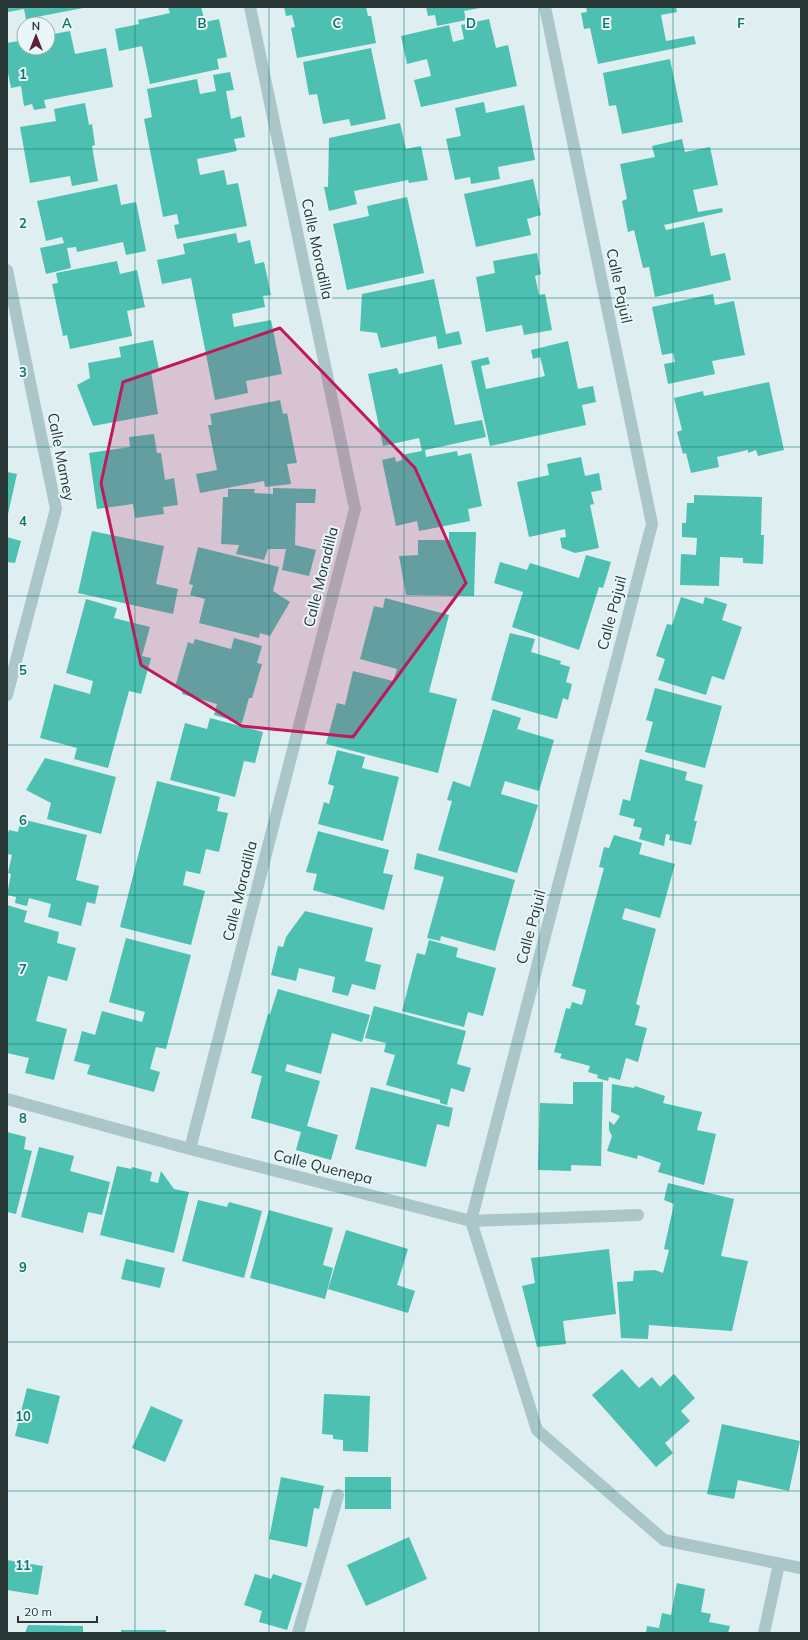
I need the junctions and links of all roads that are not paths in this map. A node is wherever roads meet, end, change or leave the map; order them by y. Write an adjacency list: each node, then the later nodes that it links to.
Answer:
1 (250, 7): 6 (street, Calle Moradilla)
2 (545, 7): 8 (street, Calle Pajuil)
3 (7, 270): 4 (street, Calle Mamey)
4 (7, 695)
5 (7, 1099): 6 (street, Calle Quenepa)
6 (190, 1149): 8 (street, Calle Quenepa)
7 (638, 1215): 8 (street, Calle Quenepa)
8 (471, 1221): 10 (street)
9 (338, 1495): 12 (street)
10 (779, 1564): 11 (street); 13 (street)
11 (801, 1568)
12 (298, 1633)
13 (764, 1633)

